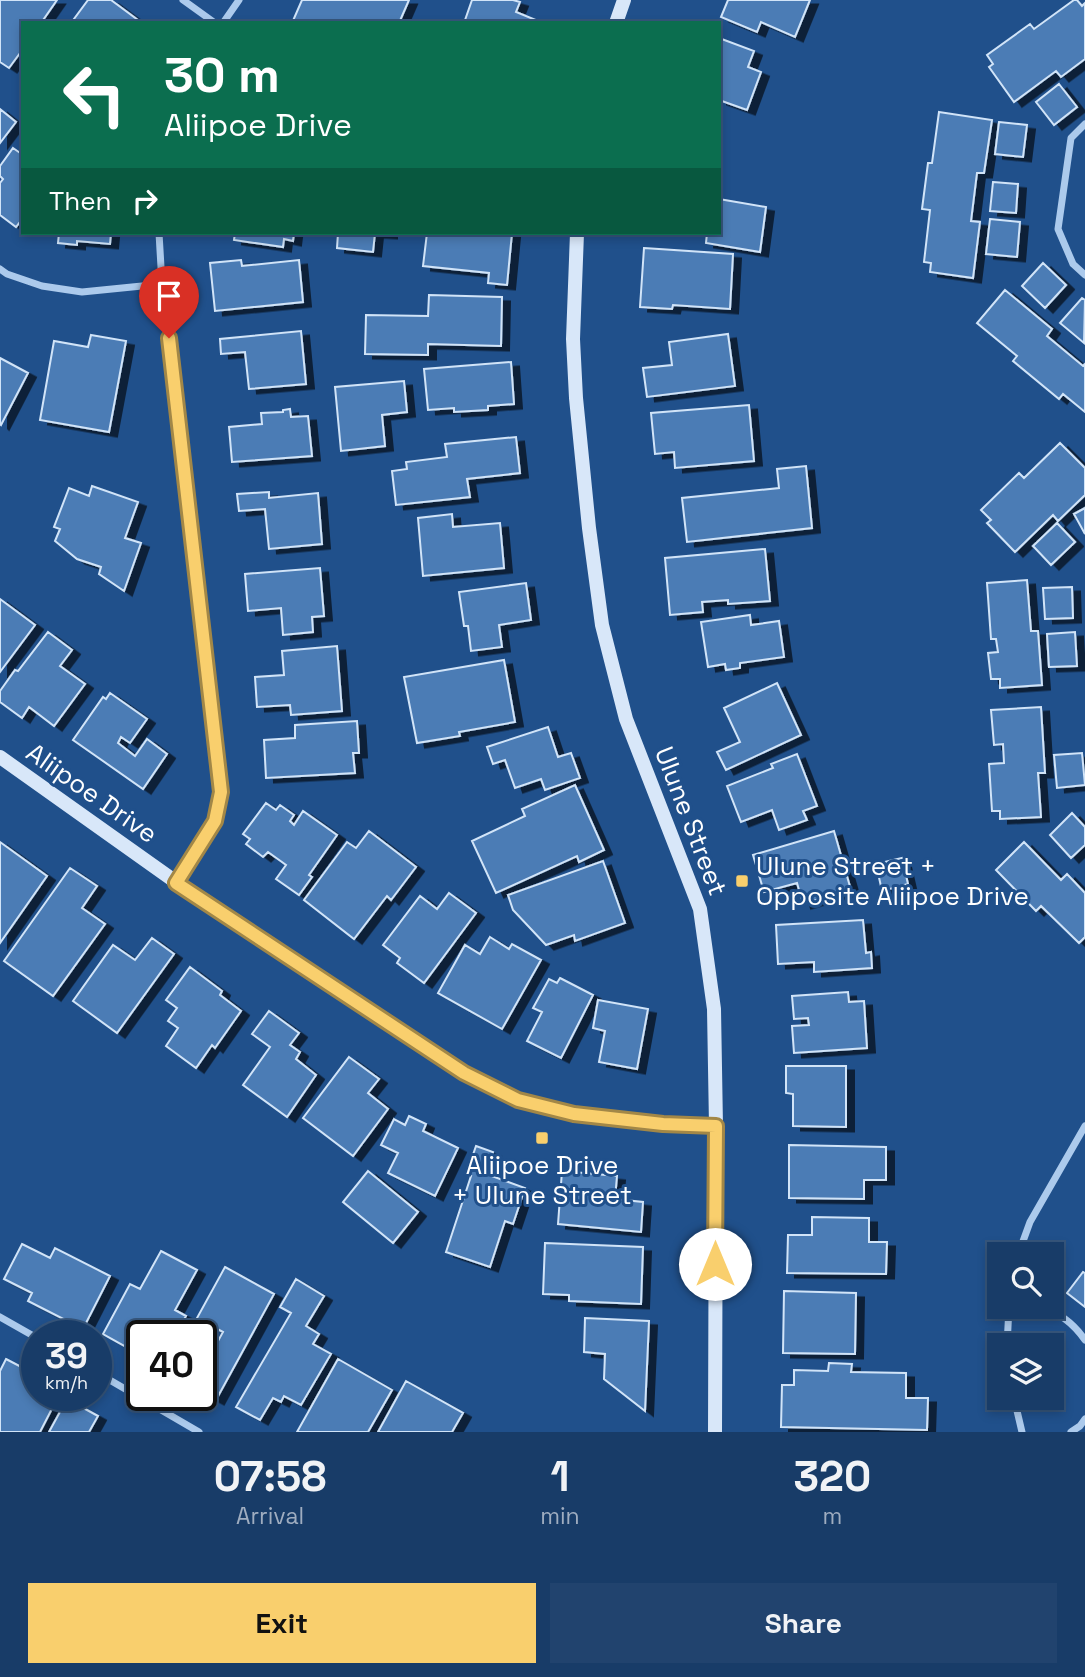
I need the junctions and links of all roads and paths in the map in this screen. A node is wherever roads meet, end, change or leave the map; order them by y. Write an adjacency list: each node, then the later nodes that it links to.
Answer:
1 (183, 0): 4 (street)
2 (239, 0): 5 (street)
3 (624, 0): 6 (street)
4 (212, 21)
5 (224, 21)
6 (617, 21)
7 (1085, 124): 11 (street)
8 (159, 235): 12 (street)
9 (577, 235): 15 (street, Ulune Street)
10 (0, 269): 12 (street)
11 (1085, 275)
12 (162, 284): 14 (street)
13 (0, 757): 14 (street, Aliipoe Drive)
14 (176, 883): 15 (street, Aliipoe Drive)
15 (716, 1126): 26 (street, Ulune Street)
16 (1085, 1126): 17 (street)
17 (1023, 1242)
18 (0, 1317): 20 (street)
19 (1064, 1319): 21 (street)
20 (21, 1329)
21 (1085, 1340)
22 (112, 1381): 25 (street)
23 (1017, 1410): 27 (street)
24 (1085, 1419): 28 (street)
25 (199, 1432)
26 (715, 1432)
27 (1022, 1432)
28 (1071, 1432)

